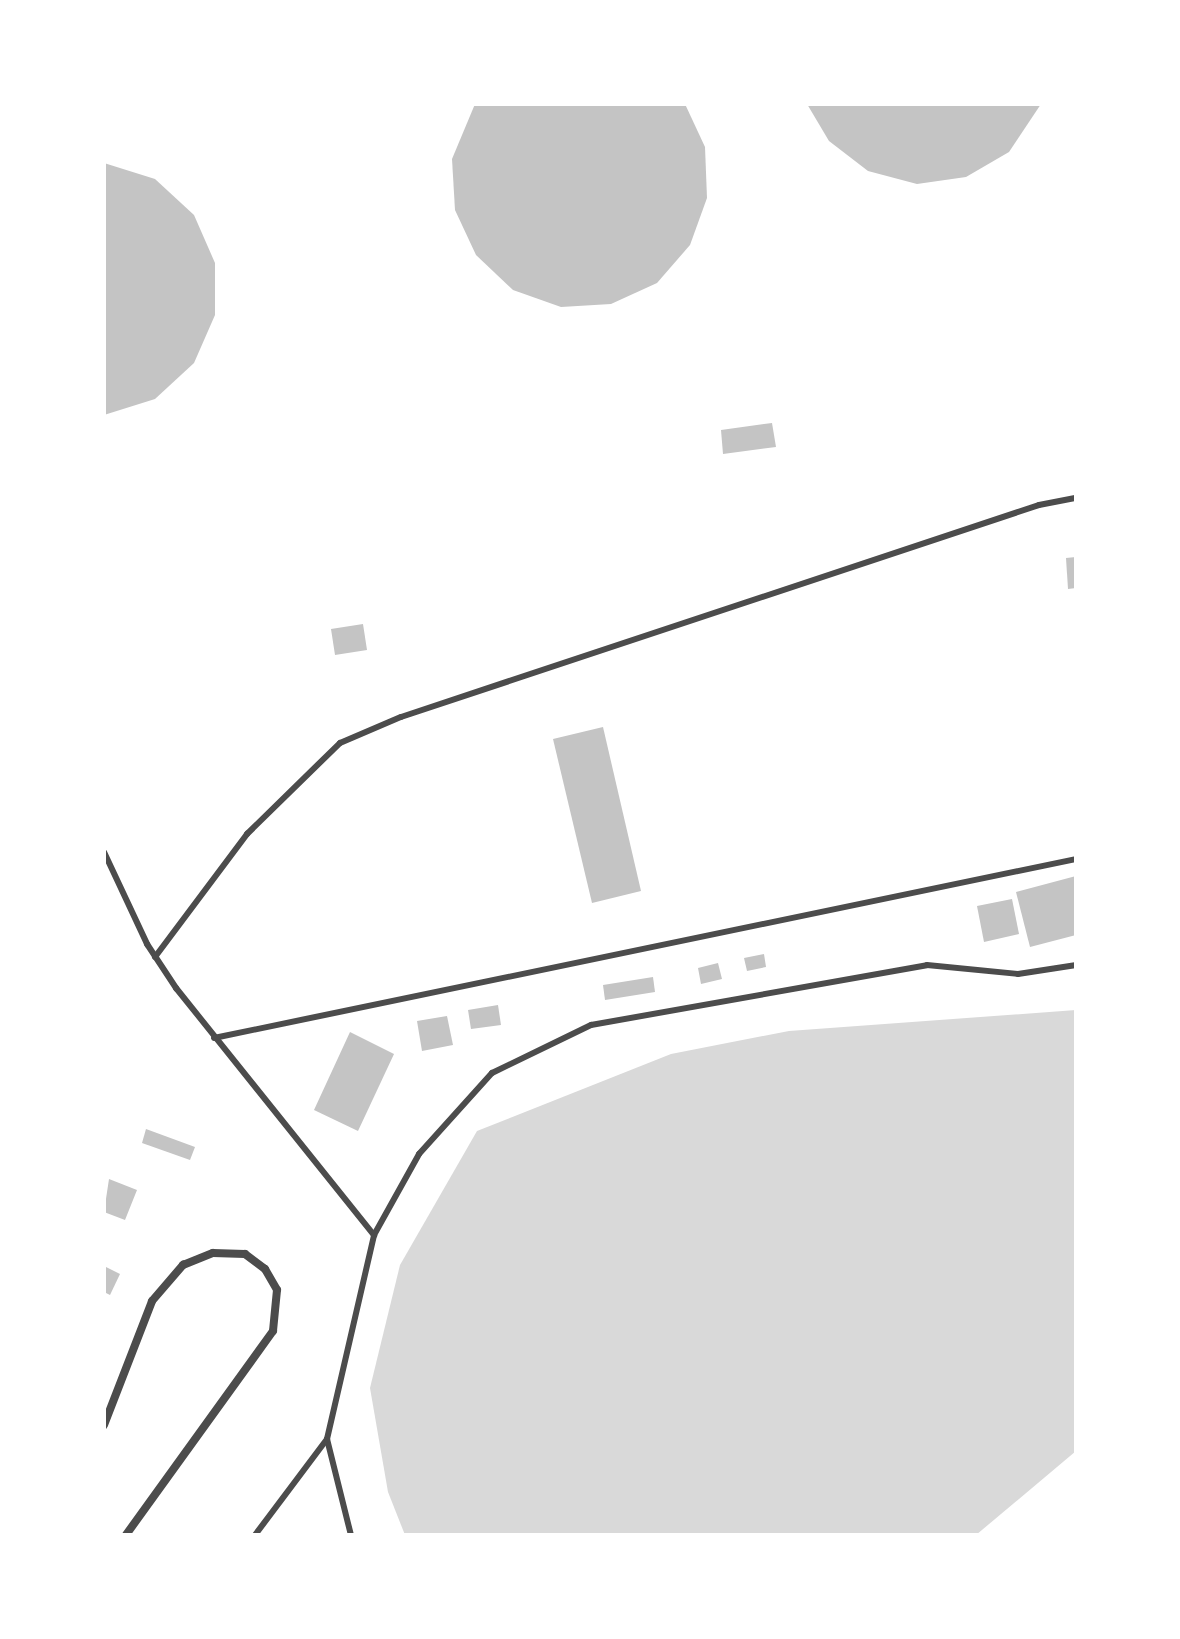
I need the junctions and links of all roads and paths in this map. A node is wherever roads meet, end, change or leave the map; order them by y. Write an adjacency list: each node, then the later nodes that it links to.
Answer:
1 (1076, 498): 4 (lane)
2 (104, 852): 4 (lane)
3 (1076, 859): 6 (lane)
4 (155, 957): 6 (lane)
5 (1076, 965): 7 (lane)
6 (214, 1038): 7 (lane)
7 (374, 1235): 9 (lane)
8 (104, 1425): 10 (street)
9 (327, 1439): 11 (lane); 12 (lane)
10 (126, 1535)
11 (255, 1535)
12 (351, 1535)

